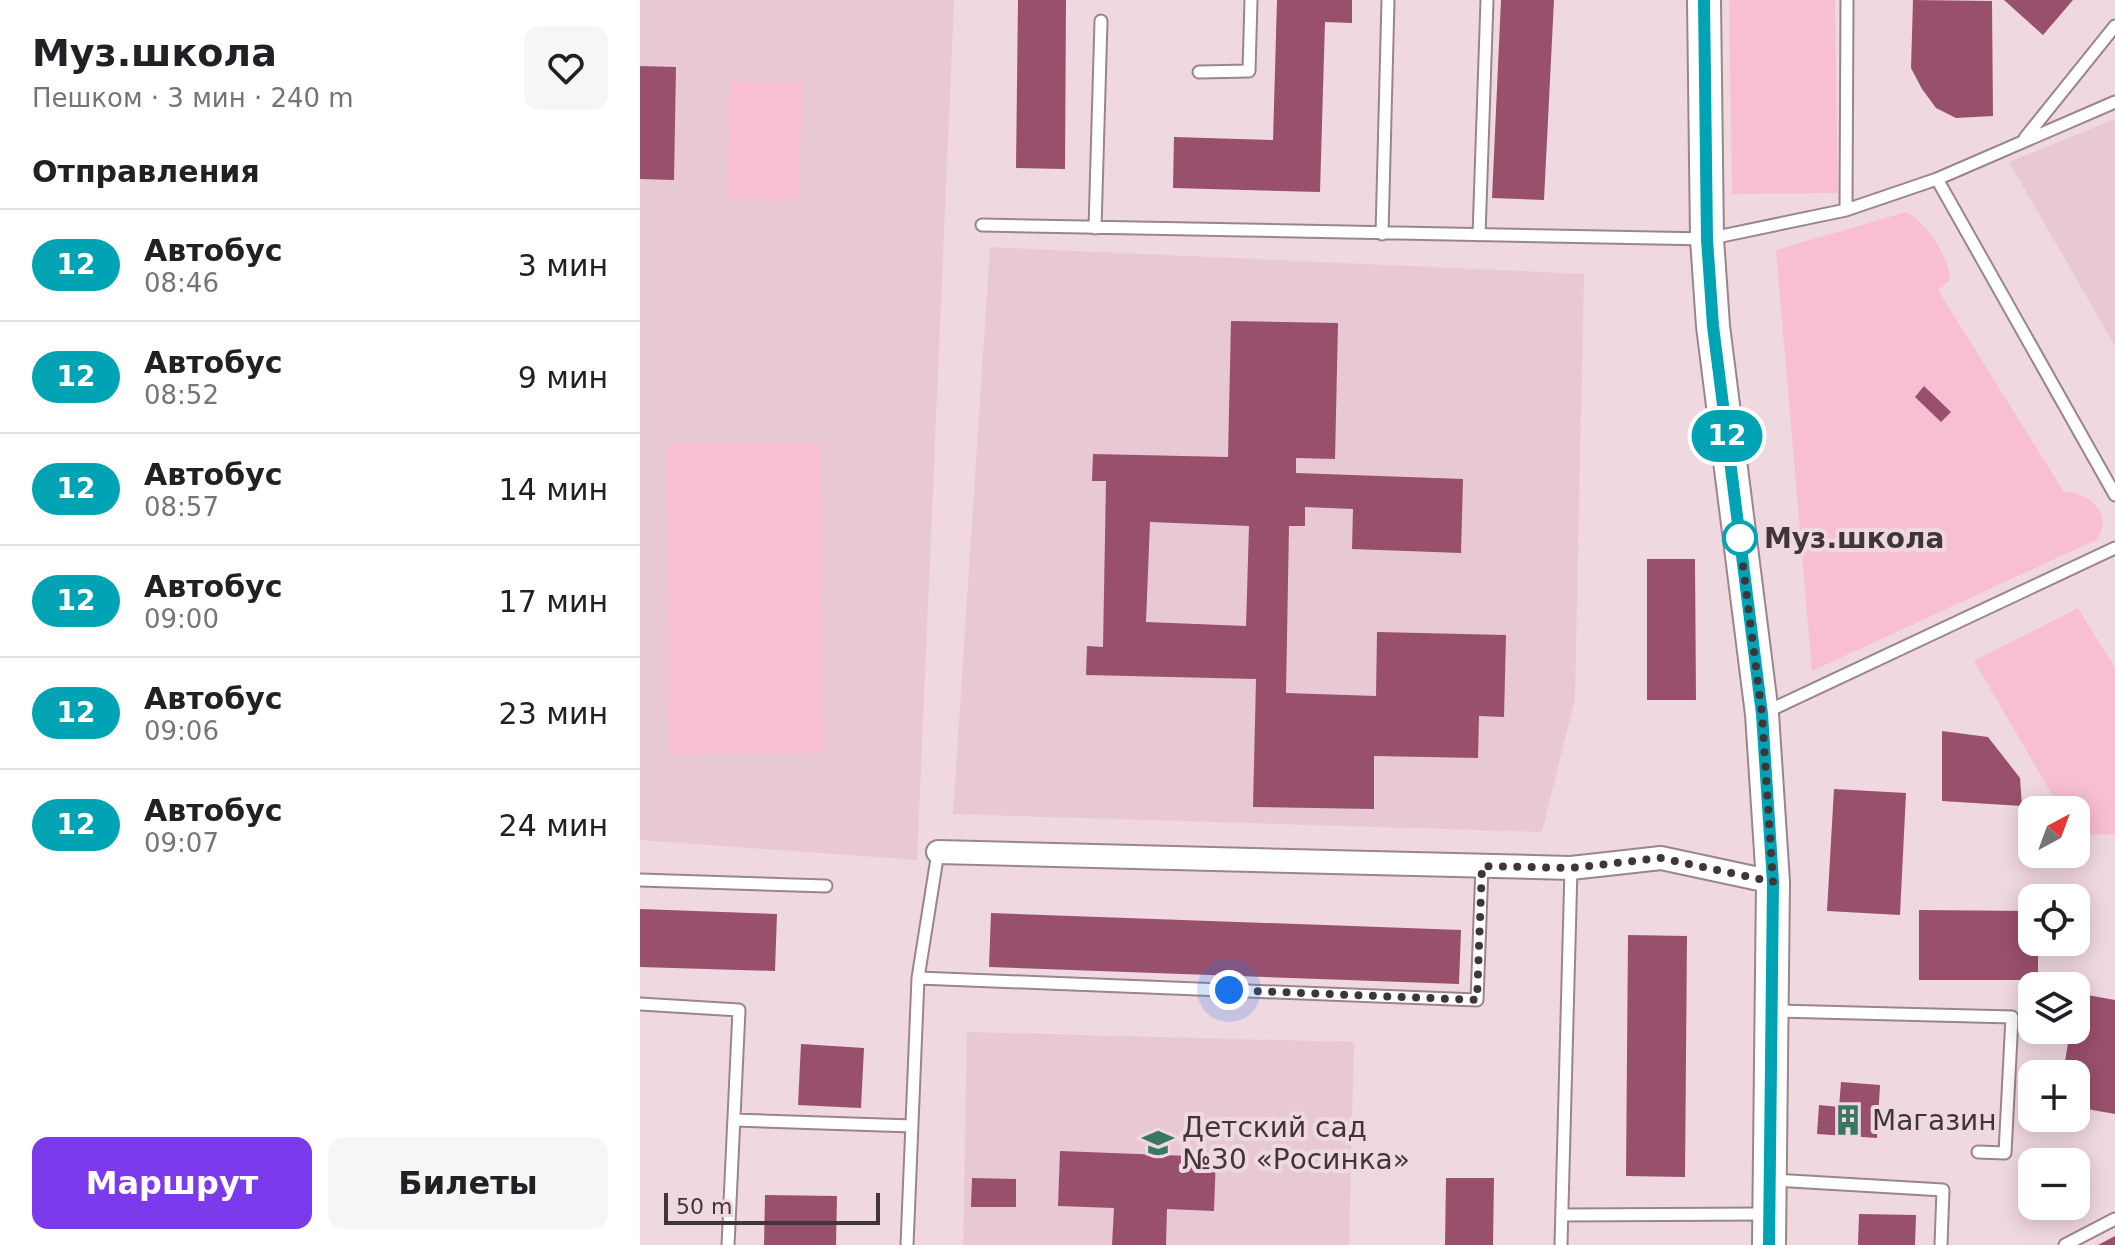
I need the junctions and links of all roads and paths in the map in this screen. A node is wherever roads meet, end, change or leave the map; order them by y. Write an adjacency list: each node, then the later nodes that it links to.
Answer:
1 (1251, 0): 8 (lane)
2 (1388, 0): 15 (lane)
3 (1487, 0): 16 (lane)
4 (1704, 0): 17 (street)
5 (1847, 0): 12 (lane)
6 (1101, 21): 14 (lane)
7 (2115, 26): 10 (lane)
8 (1199, 72)
9 (2115, 102): 10 (lane)
10 (2023, 141): 11 (lane)
11 (1937, 179): 12 (lane); 18 (lane)
12 (1846, 210): 17 (lane)
13 (982, 225): 14 (lane)
14 (1095, 228): 15 (lane)
15 (1382, 234): 16 (lane)
16 (1479, 235): 17 (lane)
17 (1707, 239): 20 (street)
18 (2115, 495)
19 (2115, 548): 20 (lane)
20 (1762, 714): 25 (street)
21 (938, 852): 22 (street); 27 (lane)
22 (1482, 866): 23 (street); 27 (lane)
23 (1571, 868): 25 (street); 34 (lane)
24 (640, 880): 26 (lane)
25 (1773, 882): 29 (street)
26 (826, 886)
27 (918, 978): 31 (lane)
28 (640, 1004): 30 (lane)
29 (1772, 1011): 32 (lane); 33 (street)
30 (734, 1120): 31 (lane); 37 (lane)
31 (912, 1126): 38 (lane)
32 (1978, 1152)
33 (1769, 1180): 36 (street); 40 (lane)
34 (1562, 1215): 36 (lane); 39 (lane)
35 (2115, 1219): 41 (lane)
36 (1769, 1229)
37 (728, 1245)
38 (907, 1245)
39 (1561, 1245)
40 (1941, 1245)
41 (2065, 1245)

